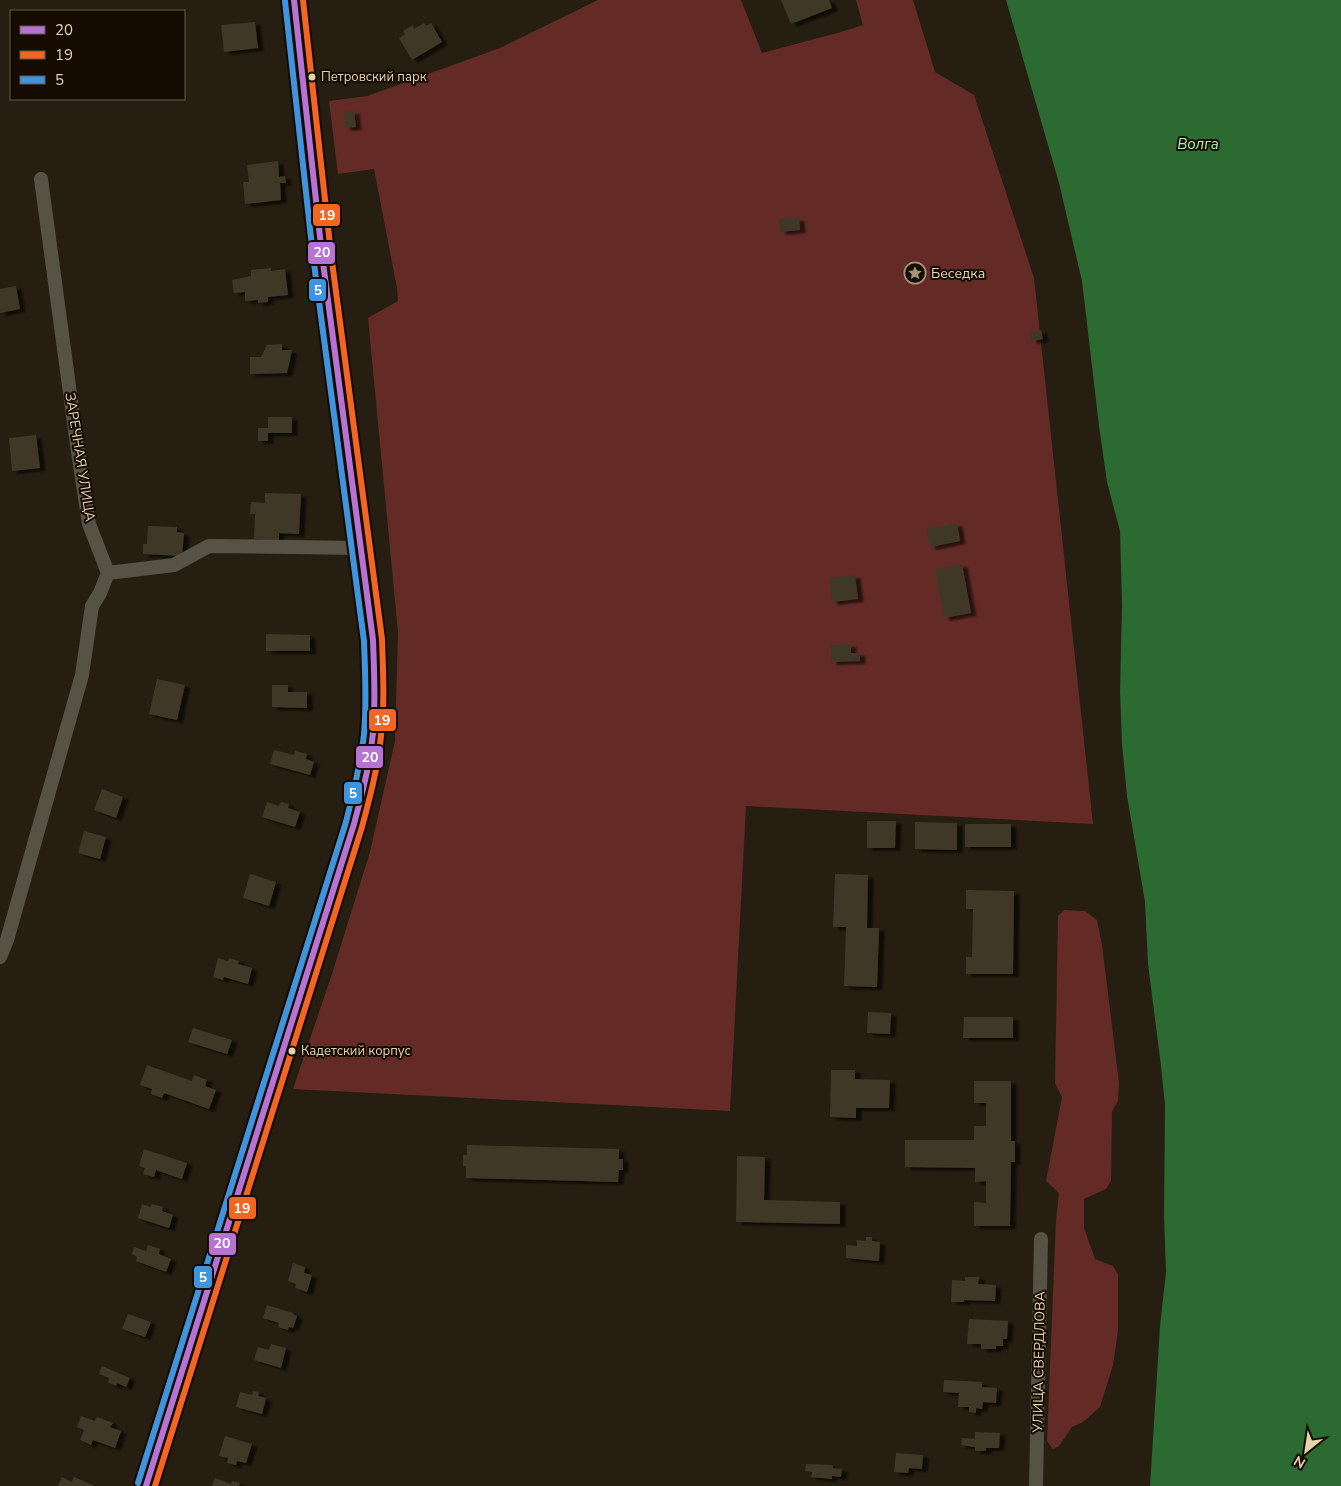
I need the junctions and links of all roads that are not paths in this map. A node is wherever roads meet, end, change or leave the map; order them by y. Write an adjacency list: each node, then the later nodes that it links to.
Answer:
1 (294, 0): 3 (main road)
2 (41, 179): 4 (street, ЗАРЕЧНАЯ УЛИЦА)
3 (361, 548): 4 (street); 7 (main road)
4 (108, 573): 5 (street)
5 (0, 957)
6 (1041, 1239): 8 (street, УЛИЦА СВЕРДЛОВА)
7 (146, 1486)
8 (1036, 1486)

